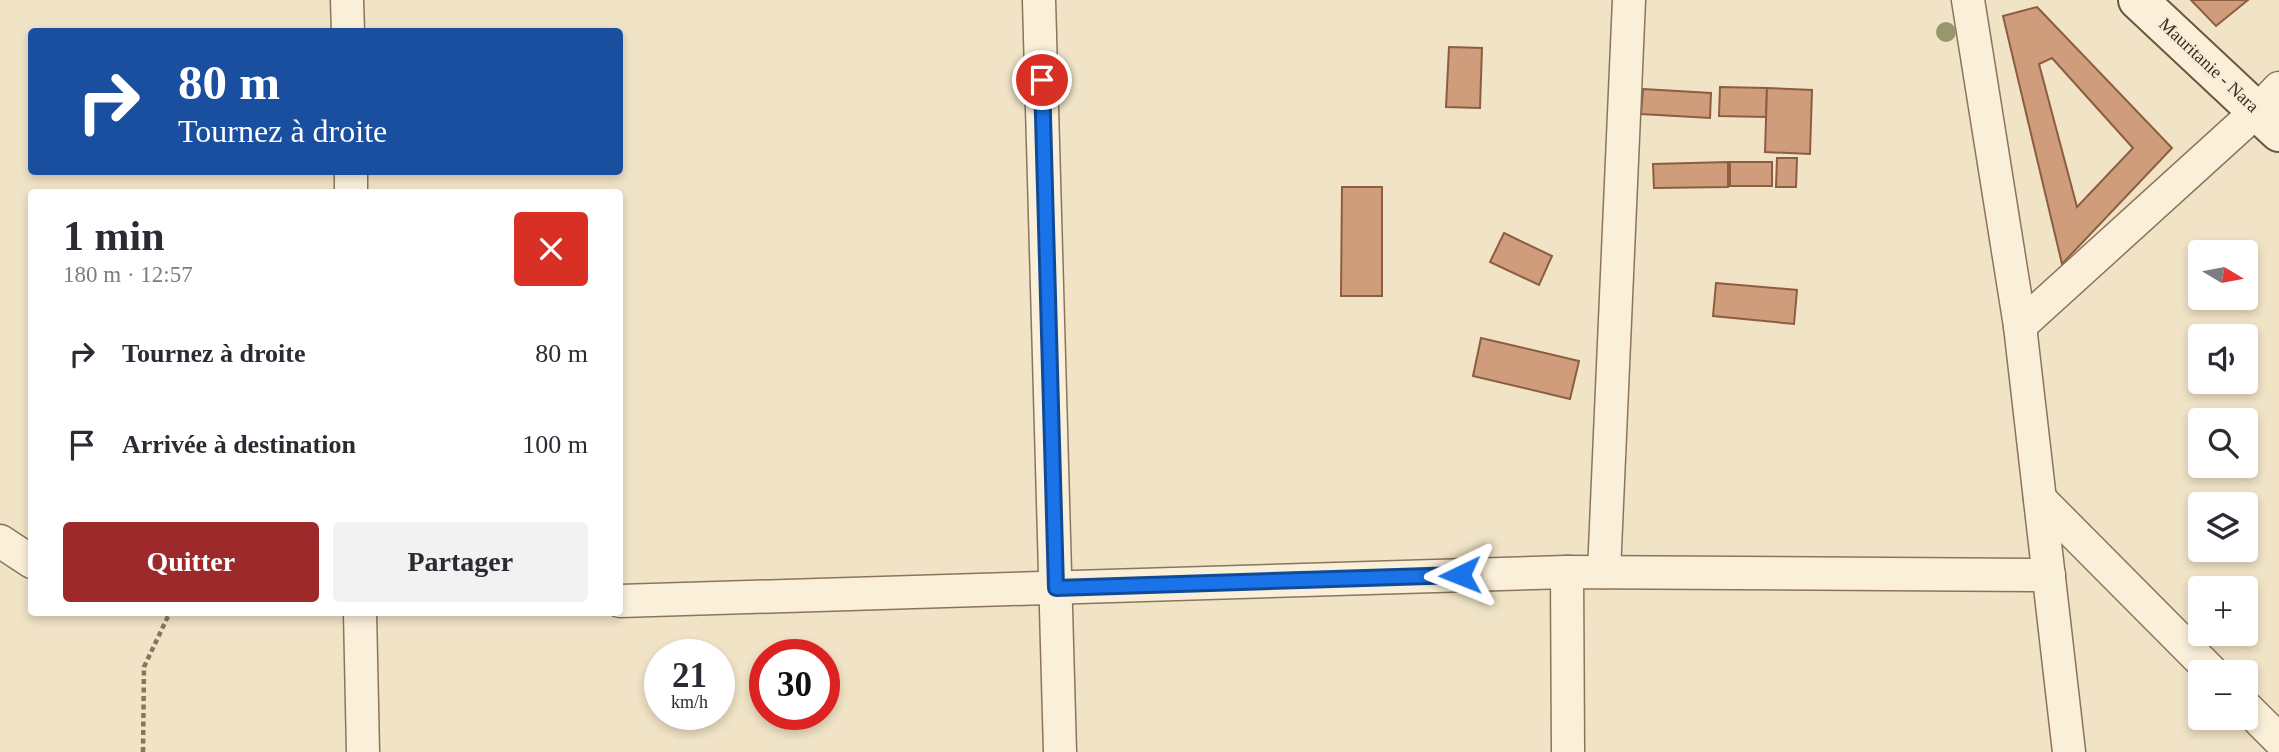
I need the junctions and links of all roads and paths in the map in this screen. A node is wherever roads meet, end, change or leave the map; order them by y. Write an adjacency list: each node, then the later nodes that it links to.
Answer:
1 (347, 0): 6 (street)
2 (1039, 0): 15 (street)
3 (1629, 0): 13 (street)
4 (1968, 0): 8 (street)
5 (2138, 0): 7 (main road, Mauritanie - Nara)
6 (348, 28)
7 (2272, 110): 8 (street)
8 (2020, 326): 9 (street)
9 (2040, 499): 14 (street); 19 (street)
10 (0, 541): 11 (street)
11 (28, 559)
12 (1567, 572): 13 (street); 15 (street); 25 (street)
13 (1604, 572): 14 (street)
14 (2049, 575): 26 (street)
15 (1056, 588): 16 (street); 24 (street)
16 (623, 601)
17 (168, 616): 22 (path)
18 (360, 616): 23 (street)
19 (2200, 660)
20 (2258, 719): 21 (street)
21 (2279, 740)
22 (143, 752)
23 (363, 752)
24 (1060, 752)
25 (1568, 752)
26 (2069, 752)

